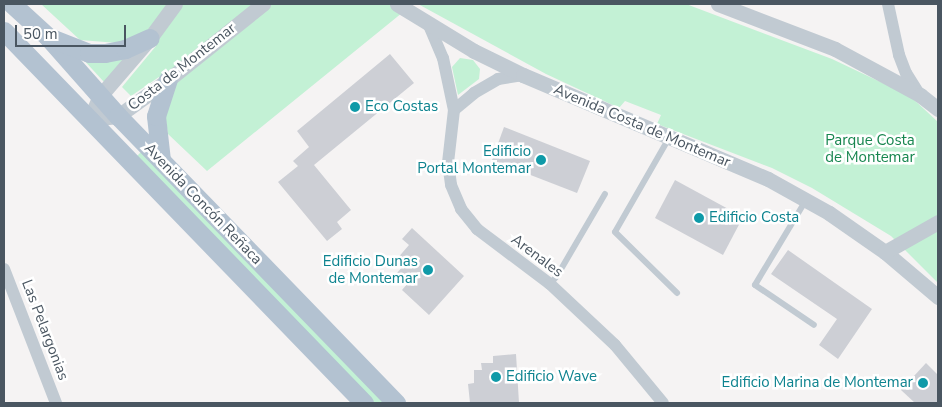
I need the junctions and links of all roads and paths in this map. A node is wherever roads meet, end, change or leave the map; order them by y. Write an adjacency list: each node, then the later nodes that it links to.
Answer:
1 (12, 4): 9 (main road, Avenida Concón Reñaca)
2 (175, 4): 10 (street, Costa de Montemar)
3 (263, 4): 12 (street, Costa de Montemar)
4 (397, 4): 7 (street, Avenida Costa de Montemar)
5 (718, 4): 13 (street)
6 (888, 4): 13 (street)
7 (428, 23): 11 (street, Avenida Costa de Montemar); 16 (street, Arenales)
8 (4, 31): 18 (main road, Avenida Concón Reñaca)
9 (48, 37): 10 (main road); 14 (main road, Avenida Concón Reñaca)
10 (150, 38): 14 (street, Costa de Montemar)
11 (523, 75): 16 (street); 19 (street, Avenida Costa de Montemar)
12 (168, 80): 17 (street, Costa de Montemar); 20 (main road)
13 (920, 95): 15 (street)
14 (100, 96): 17 (main road, Avenida Concón Reñaca); 18 (street, Costa de Montemar)
15 (938, 109)
16 (454, 110): 26 (street, Arenales)
17 (118, 116): 18 (street, Costa de Montemar); 20 (main road, Avenida Concón Reñaca)
18 (90, 119): 31 (main road, Avenida Concón Reñaca)
19 (669, 138): 22 (street, Avenida Costa de Montemar); 27 (lane)
20 (161, 160): 32 (main road, Avenida Concón Reñaca)
21 (605, 194): 26 (lane)
22 (806, 200): 24 (street, Avenida Costa de Montemar); 29 (lane)
23 (938, 222): 24 (street)
24 (886, 252): 28 (street, Avenida Costa de Montemar)
25 (4, 270): 30 (street, Las Pelargonias)
26 (550, 284): 33 (street, Arenales)
27 (677, 293)
28 (938, 298)
29 (814, 325)
30 (56, 403)
31 (364, 403)
32 (396, 403)
33 (664, 403)

